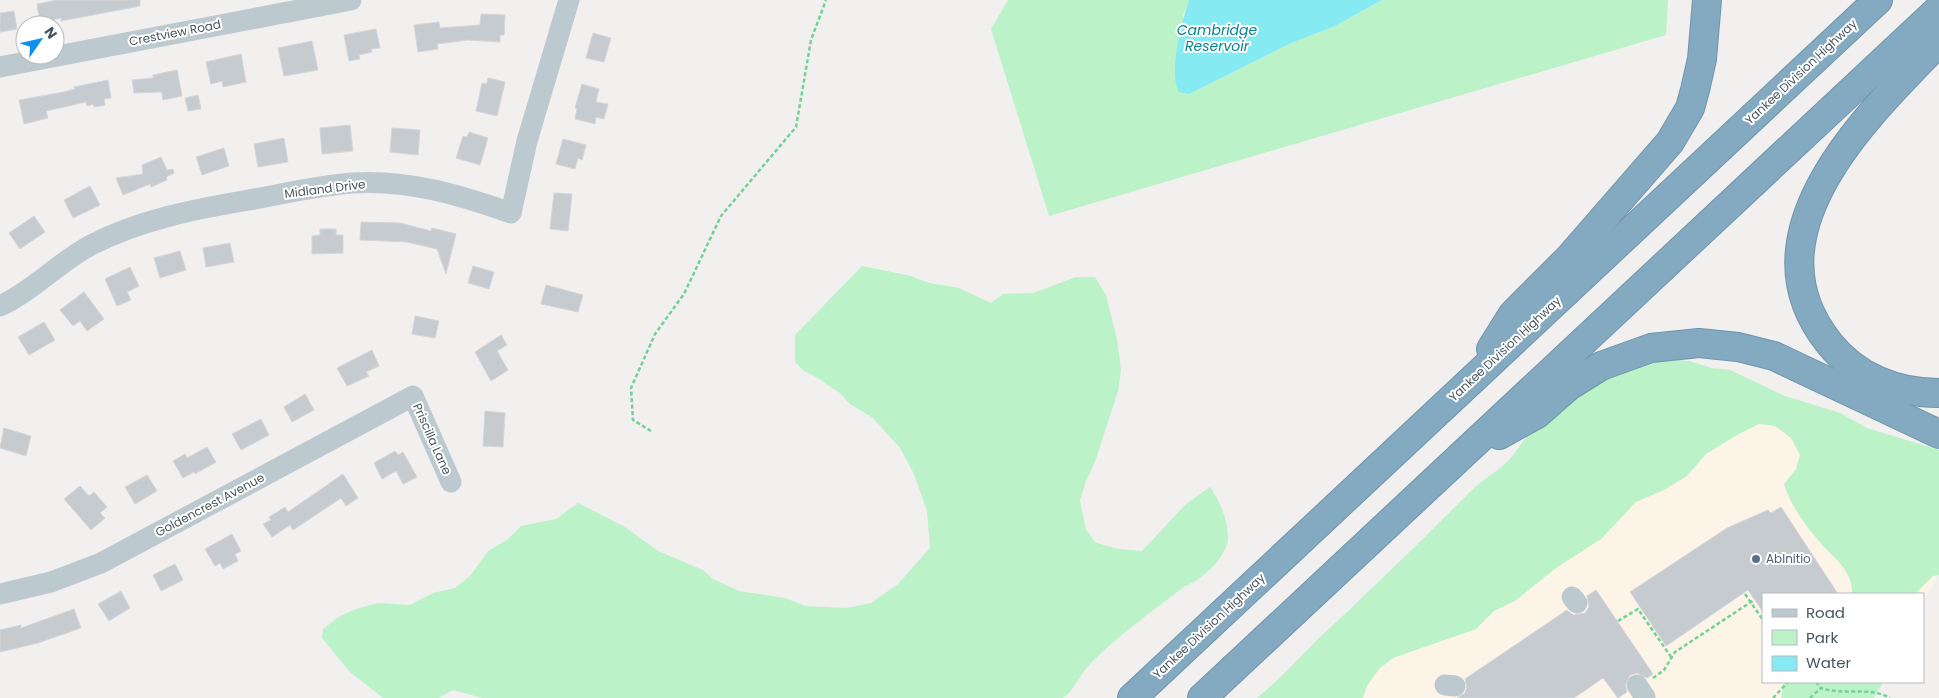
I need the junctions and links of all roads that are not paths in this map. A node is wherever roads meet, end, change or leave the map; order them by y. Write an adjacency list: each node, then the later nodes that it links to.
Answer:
1 (351, 0): 7 (street, Crestview Road)
2 (568, 0): 8 (street, Midland Drive)
3 (1707, 0): 9 (highway)
4 (1878, 0): 9 (highway, Yankee Division Highway)
5 (1939, 9): 13 (highway)
6 (1939, 42): 10 (highway)
7 (0, 67)
8 (0, 306)
9 (1472, 379): 16 (highway, Yankee Division Highway)
10 (1939, 393)
11 (412, 396): 14 (street, Priscilla Lane); 15 (street, Goldencrest Avenue)
12 (1939, 434): 13 (highway)
13 (1462, 455): 17 (highway)
14 (451, 482)
15 (0, 594)
16 (1132, 698)
17 (1202, 698)

